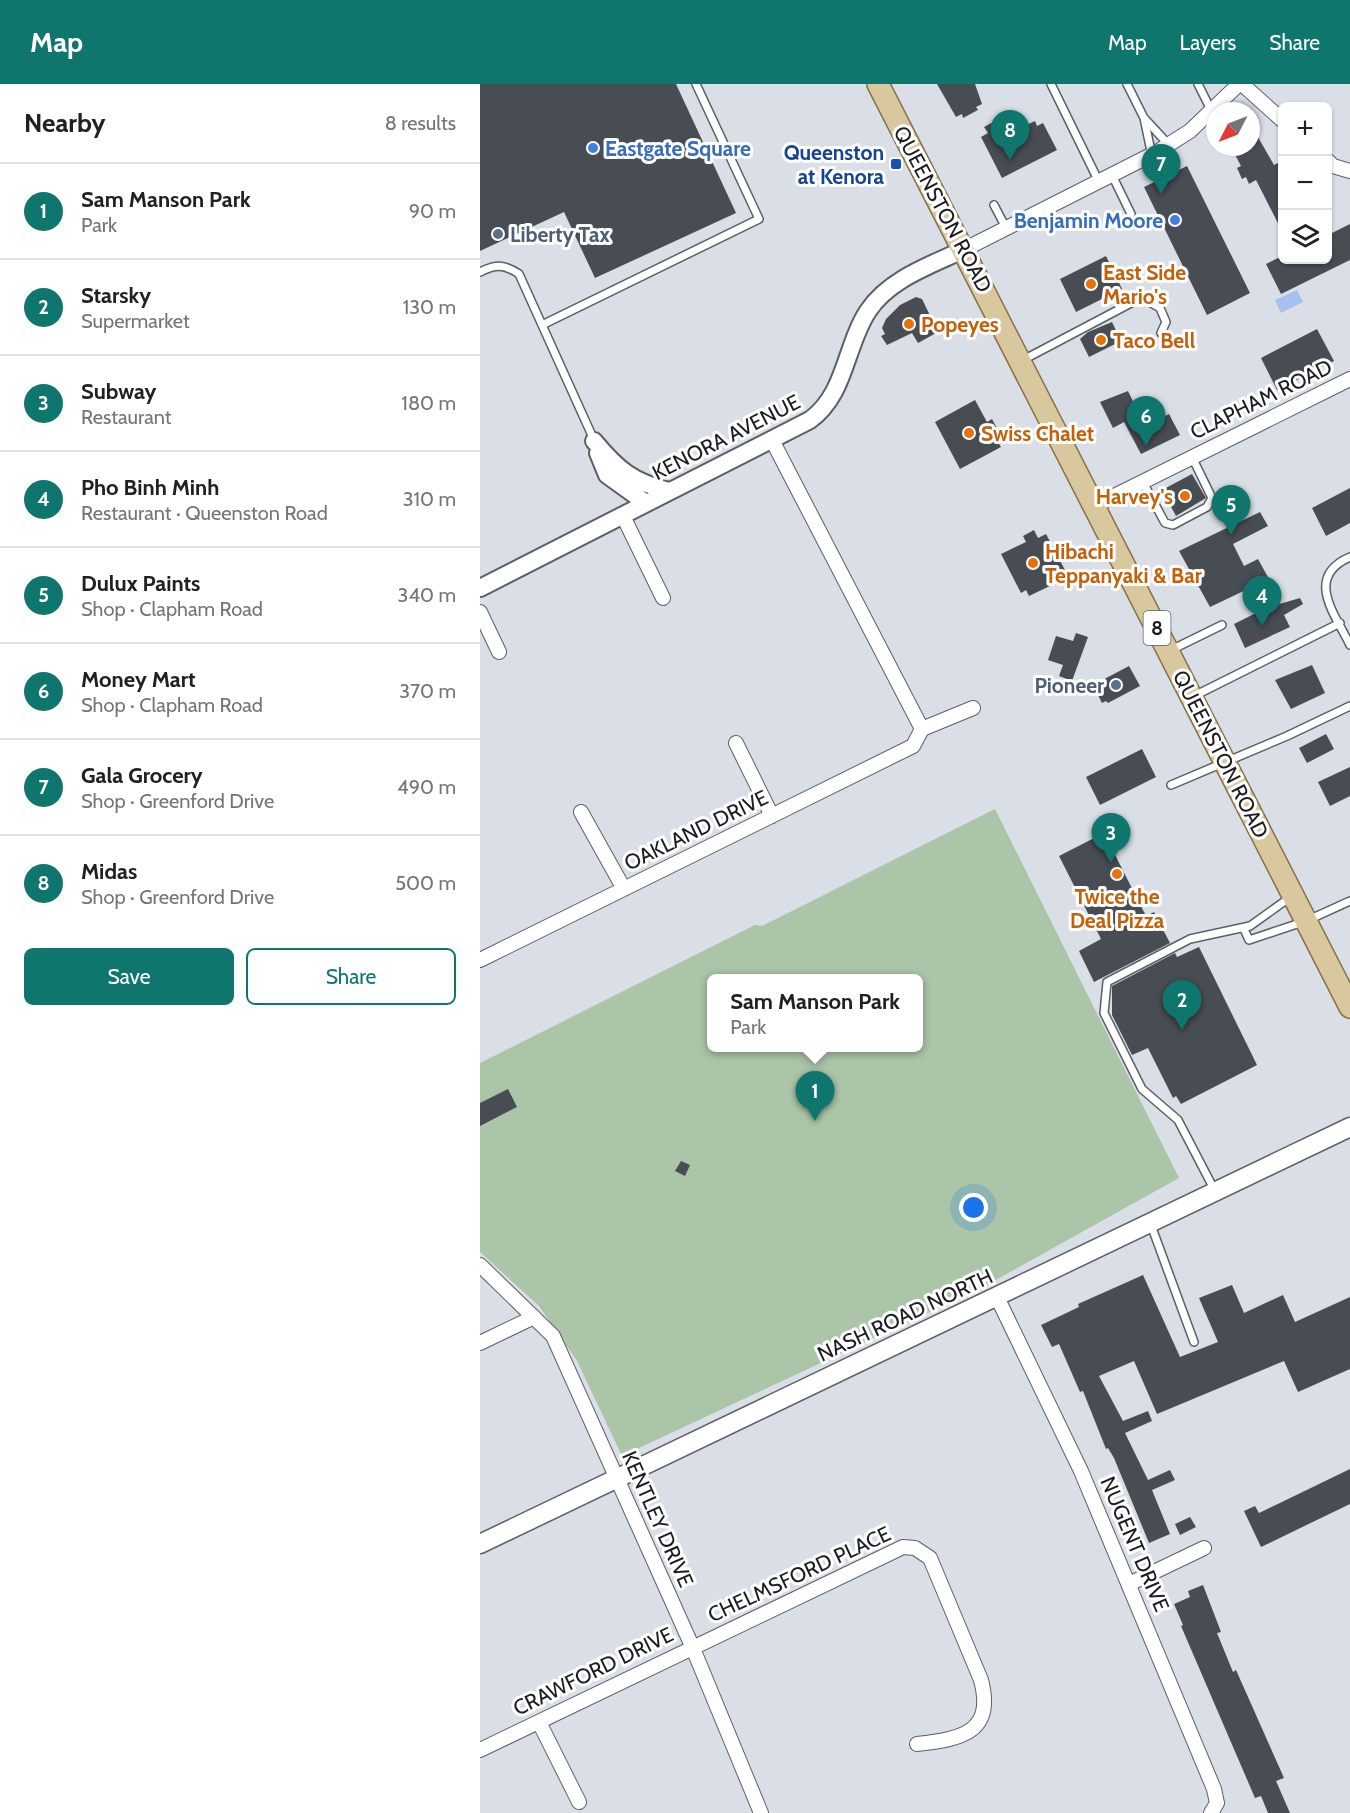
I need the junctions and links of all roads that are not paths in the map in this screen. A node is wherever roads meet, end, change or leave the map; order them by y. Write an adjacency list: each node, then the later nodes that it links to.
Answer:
1 (696, 84): 23 (lane)
2 (878, 84): 21 (main road, QUEENSTON ROAD / 8)
3 (1051, 84): 17 (lane)
4 (1127, 84): 11 (lane)
5 (1198, 84): 7 (lane)
6 (1241, 84): 8 (street); 10 (street)
7 (1207, 102)
8 (1220, 102)
9 (1206, 115): 12 (street)
10 (1278, 116)
11 (1144, 118): 12 (lane); 13 (lane)
12 (1168, 145): 13 (street)
13 (1152, 156): 16 (street)
14 (1332, 165): 15 (street)
15 (1350, 171)
16 (1112, 175): 17 (street); 19 (lane)
17 (1099, 182): 20 (street)
18 (994, 205): 20 (lane)
19 (1131, 213)
20 (1006, 228): 21 (street)
21 (964, 249): 25 (main road, QUEENSTON ROAD / 8); 27 (street, KENORA AVENUE)
22 (480, 272): 23 (lane)
23 (544, 324): 28 (lane)
24 (1161, 333): 25 (lane)
25 (1021, 361): 33 (main road, QUEENSTON ROAD / 8)
26 (1350, 379): 29 (street, CLAPHAM ROAD)
27 (772, 440): 31 (street, KENORA AVENUE); 47 (street)
28 (594, 441): 31 (street); 32 (street)
29 (1192, 456): 30 (street, CLAPHAM ROAD); 30 (lane)
30 (1143, 482): 33 (street, CLAPHAM ROAD)
31 (669, 491): 32 (street, KENORA AVENUE)
32 (645, 503): 34 (street, KENORA AVENUE)
33 (1094, 506): 42 (main road, QUEENSTON ROAD / 8)
34 (623, 516): 36 (street, KENORA AVENUE); 37 (street)
35 (1350, 557): 39 (lane)
36 (480, 588)
37 (663, 598)
38 (480, 612): 43 (street)
39 (1340, 623): 41 (lane); 44 (lane)
40 (1222, 625): 42 (lane)
41 (1350, 645)
42 (1169, 651): 44 (main road, QUEENSTON ROAD / 8)
43 (499, 652)
44 (1191, 697): 49 (main road, QUEENSTON ROAD / 8)
45 (1350, 705): 49 (lane)
46 (973, 708): 47 (street, OAKLAND DRIVE)
47 (922, 729): 52 (street, OAKLAND DRIVE)
48 (736, 743): 52 (street)
49 (1226, 763): 50 (lane); 54 (main road, QUEENSTON ROAD / 8)
50 (1171, 785)
51 (581, 812): 53 (street)
52 (772, 816): 53 (street, OAKLAND DRIVE)
53 (624, 889): 58 (street, OAKLAND DRIVE)
54 (1293, 896): 56 (main road, QUEENSTON ROAD / 8); 57 (lane)
55 (1350, 901): 56 (lane)
56 (1306, 921): 57 (lane); 59 (main road, QUEENSTON ROAD / 8)
57 (1244, 929): 61 (lane)
58 (480, 960)
59 (1350, 1007)
60 (1350, 1127): 61 (main road, NASH ROAD NORTH)
61 (1215, 1191): 62 (main road, NASH ROAD NORTH)
62 (1150, 1222): 64 (main road, NASH ROAD NORTH); 66 (lane)
63 (480, 1265): 65 (street, KENTLEY DRIVE)
64 (997, 1297): 68 (main road, NASH ROAD NORTH); 71 (street, NUGENT DRIVE)
65 (534, 1317): 67 (street); 68 (street, KENTLEY DRIVE)
66 (1194, 1342)
67 (480, 1343)
68 (615, 1477): 69 (main road, NASH ROAD NORTH); 72 (street, KENTLEY DRIVE)
69 (480, 1544)
70 (1204, 1548): 71 (street)
71 (1129, 1584): 78 (street, NUGENT DRIVE)
72 (692, 1646): 73 (street, CRAWFORD DRIVE); 74 (street, CHELMSFORD PLACE); 77 (street, KENTLEY DRIVE)
73 (538, 1722): 75 (street, CRAWFORD DRIVE); 76 (street)
74 (917, 1744)
75 (480, 1750)
76 (579, 1802)
77 (761, 1813)
78 (1211, 1813)

